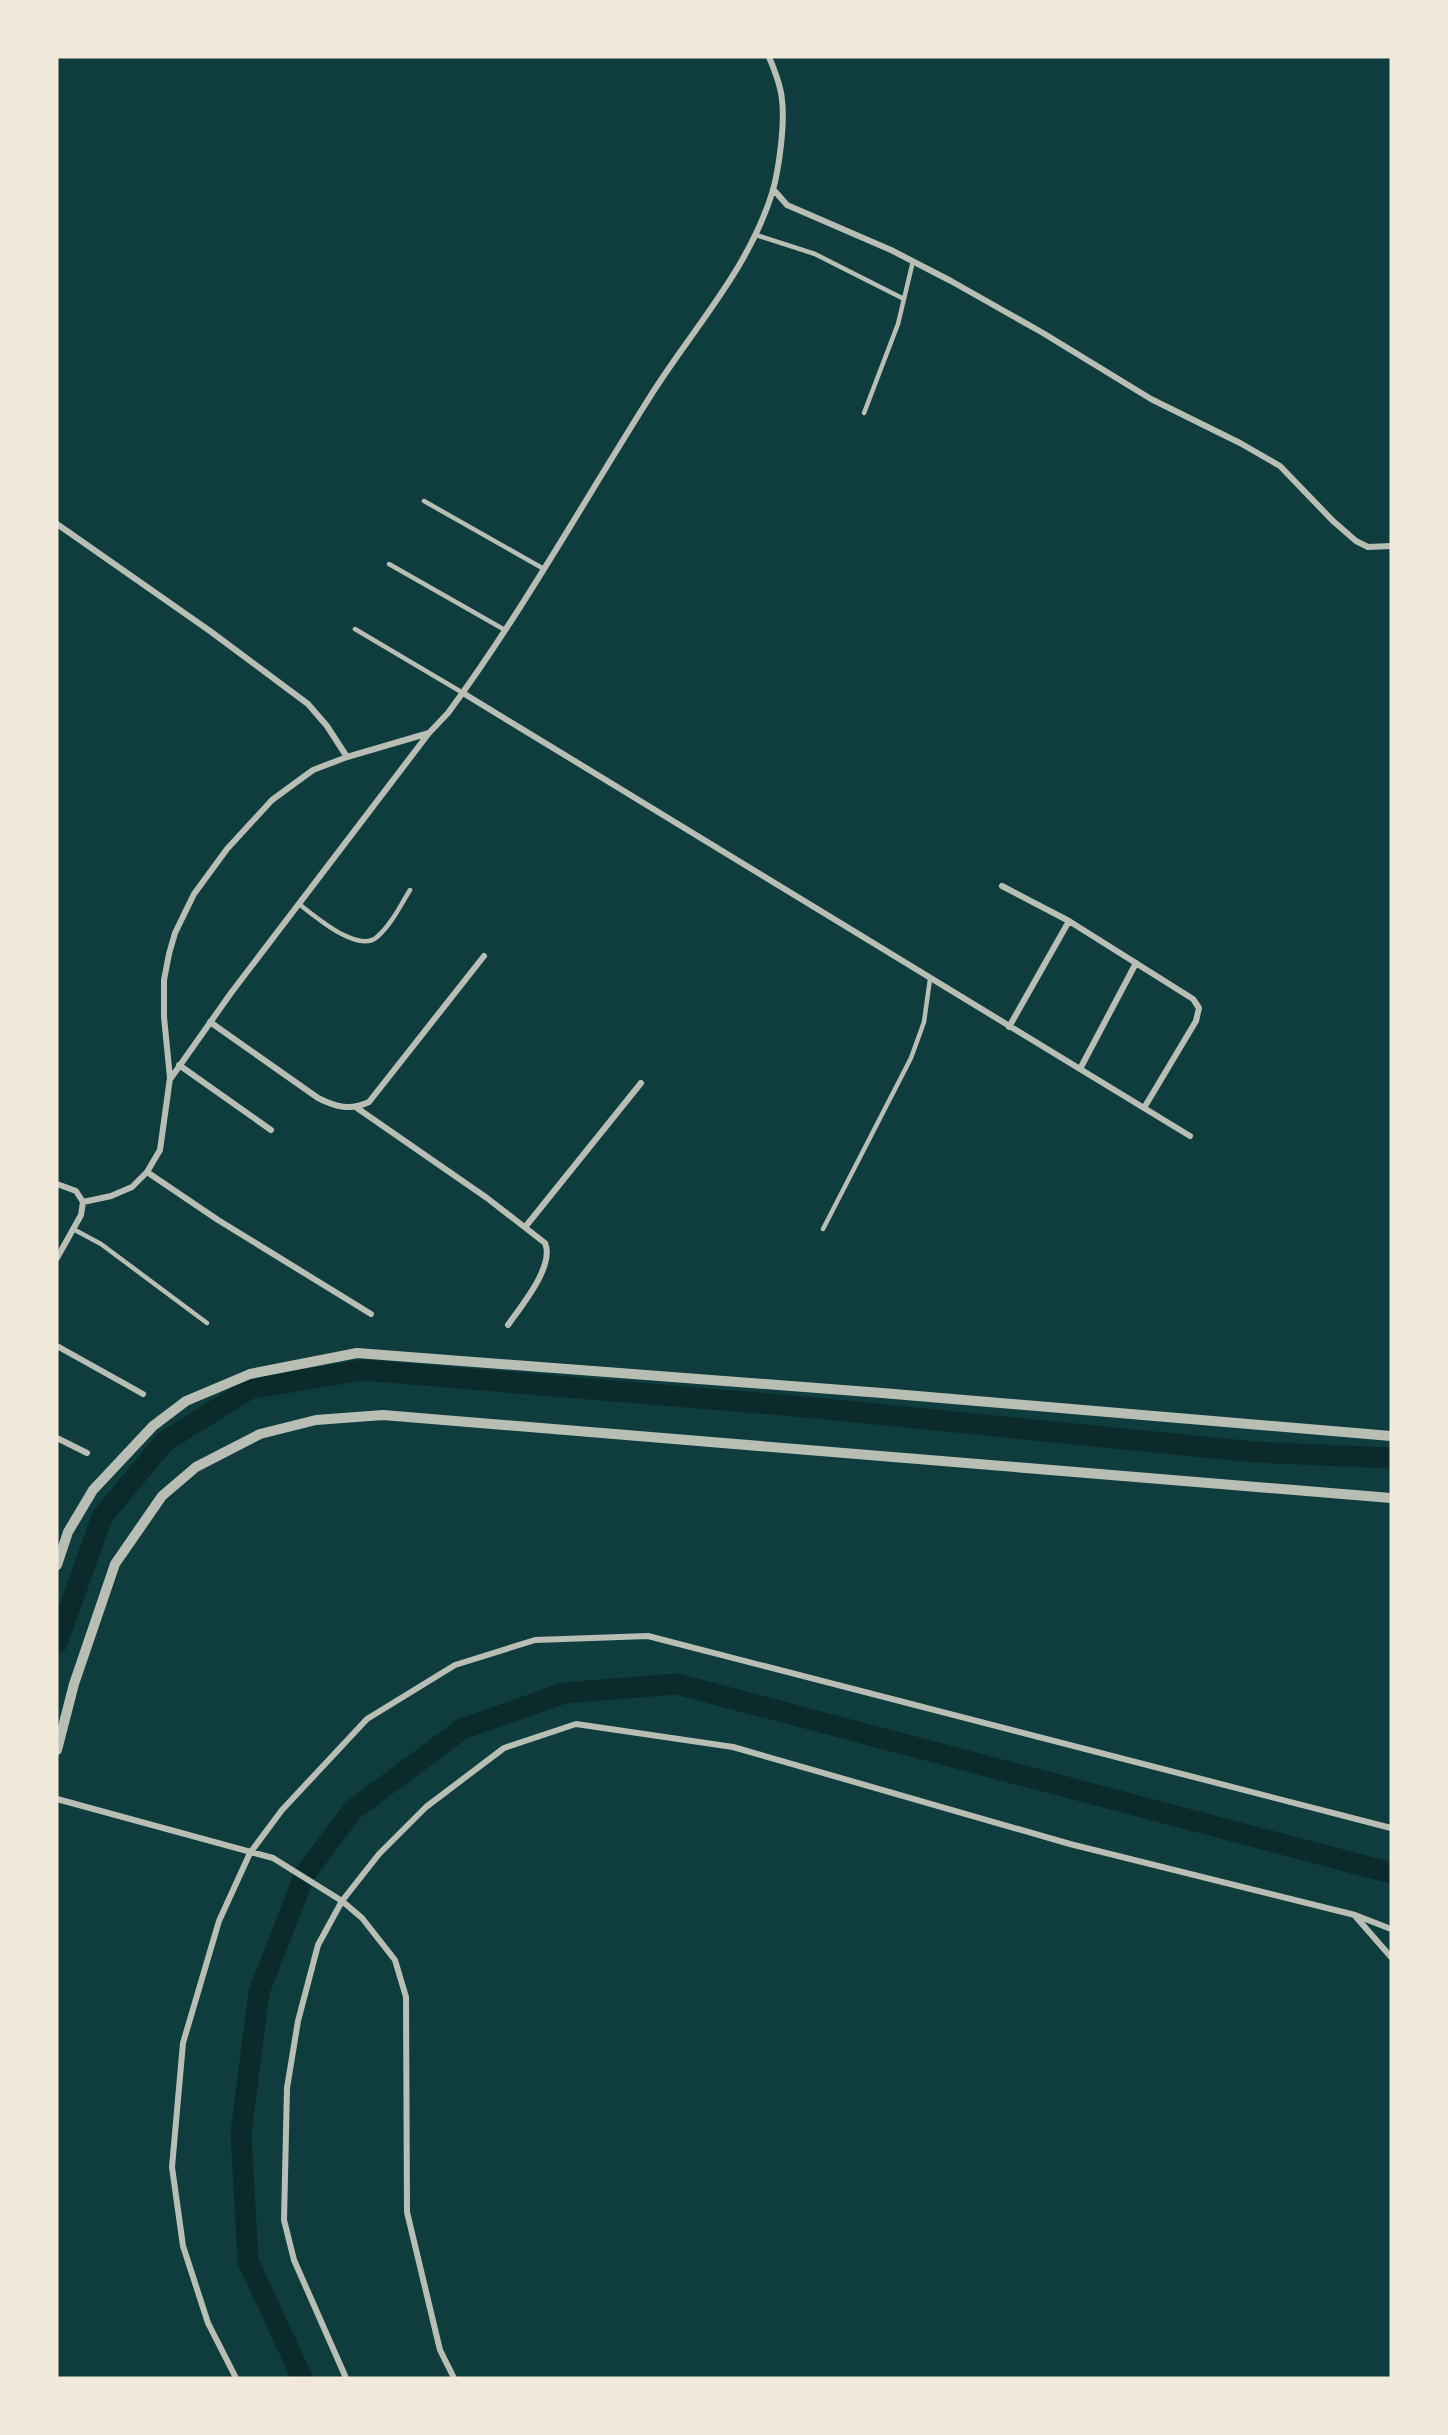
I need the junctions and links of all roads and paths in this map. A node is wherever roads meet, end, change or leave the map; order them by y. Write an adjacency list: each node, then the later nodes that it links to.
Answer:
1 (770, 57): 2 (street)
2 (773, 189): 3 (street); 4 (street)
3 (756, 235): 5 (lane); 11 (street)
4 (913, 261): 5 (lane); 9 (street)
5 (904, 299): 6 (lane)
6 (864, 413)
7 (424, 501): 11 (lane)
8 (57, 524): 16 (street)
9 (1391, 546)
10 (389, 564): 13 (lane)
11 (544, 568): 13 (street)
12 (355, 628): 14 (lane)
13 (505, 630): 14 (street)
14 (463, 693): 15 (street); 23 (street)
15 (429, 733): 16 (street); 19 (street)
16 (347, 757): 28 (street)
17 (1002, 886): 20 (street)
18 (410, 890): 19 (lane)
19 (299, 904): 24 (street)
20 (1069, 921): 22 (street); 25 (street)
21 (484, 956): 30 (street)
22 (1136, 963): 27 (street); 31 (street)
23 (930, 979): 25 (street); 39 (lane)
24 (210, 1022): 26 (street); 30 (street)
25 (1009, 1027): 27 (street)
26 (179, 1065): 28 (street); 32 (street)
27 (1080, 1069): 31 (street)
28 (170, 1078): 34 (street)
29 (641, 1083): 37 (street)
30 (357, 1108): 37 (street)
31 (1143, 1108): 33 (street)
32 (271, 1130)
33 (1190, 1136)
34 (147, 1172): 36 (street); 41 (street)
35 (57, 1184): 36 (street)
36 (83, 1202): 38 (street)
37 (526, 1226): 43 (street)
38 (73, 1229): 40 (street); 42 (lane)
39 (823, 1229)
40 (57, 1258)
41 (371, 1314)
42 (207, 1323)
43 (508, 1325)
44 (57, 1346): 45 (street)
45 (143, 1394)
46 (1391, 1436): 50 (street)
47 (57, 1438): 48 (street)
48 (87, 1453)
49 (1391, 1498): 51 (street)
50 (57, 1565)
51 (57, 1750)
52 (57, 1799): 54 (street)
53 (1391, 1828): 54 (street)
54 (250, 1853): 55 (street); 59 (street)
55 (342, 1900): 56 (street); 60 (street); 61 (street)
56 (1355, 1915): 57 (street); 58 (street)
57 (1391, 1929)
58 (1391, 1957)
59 (236, 2378)
60 (346, 2378)
61 (454, 2378)

